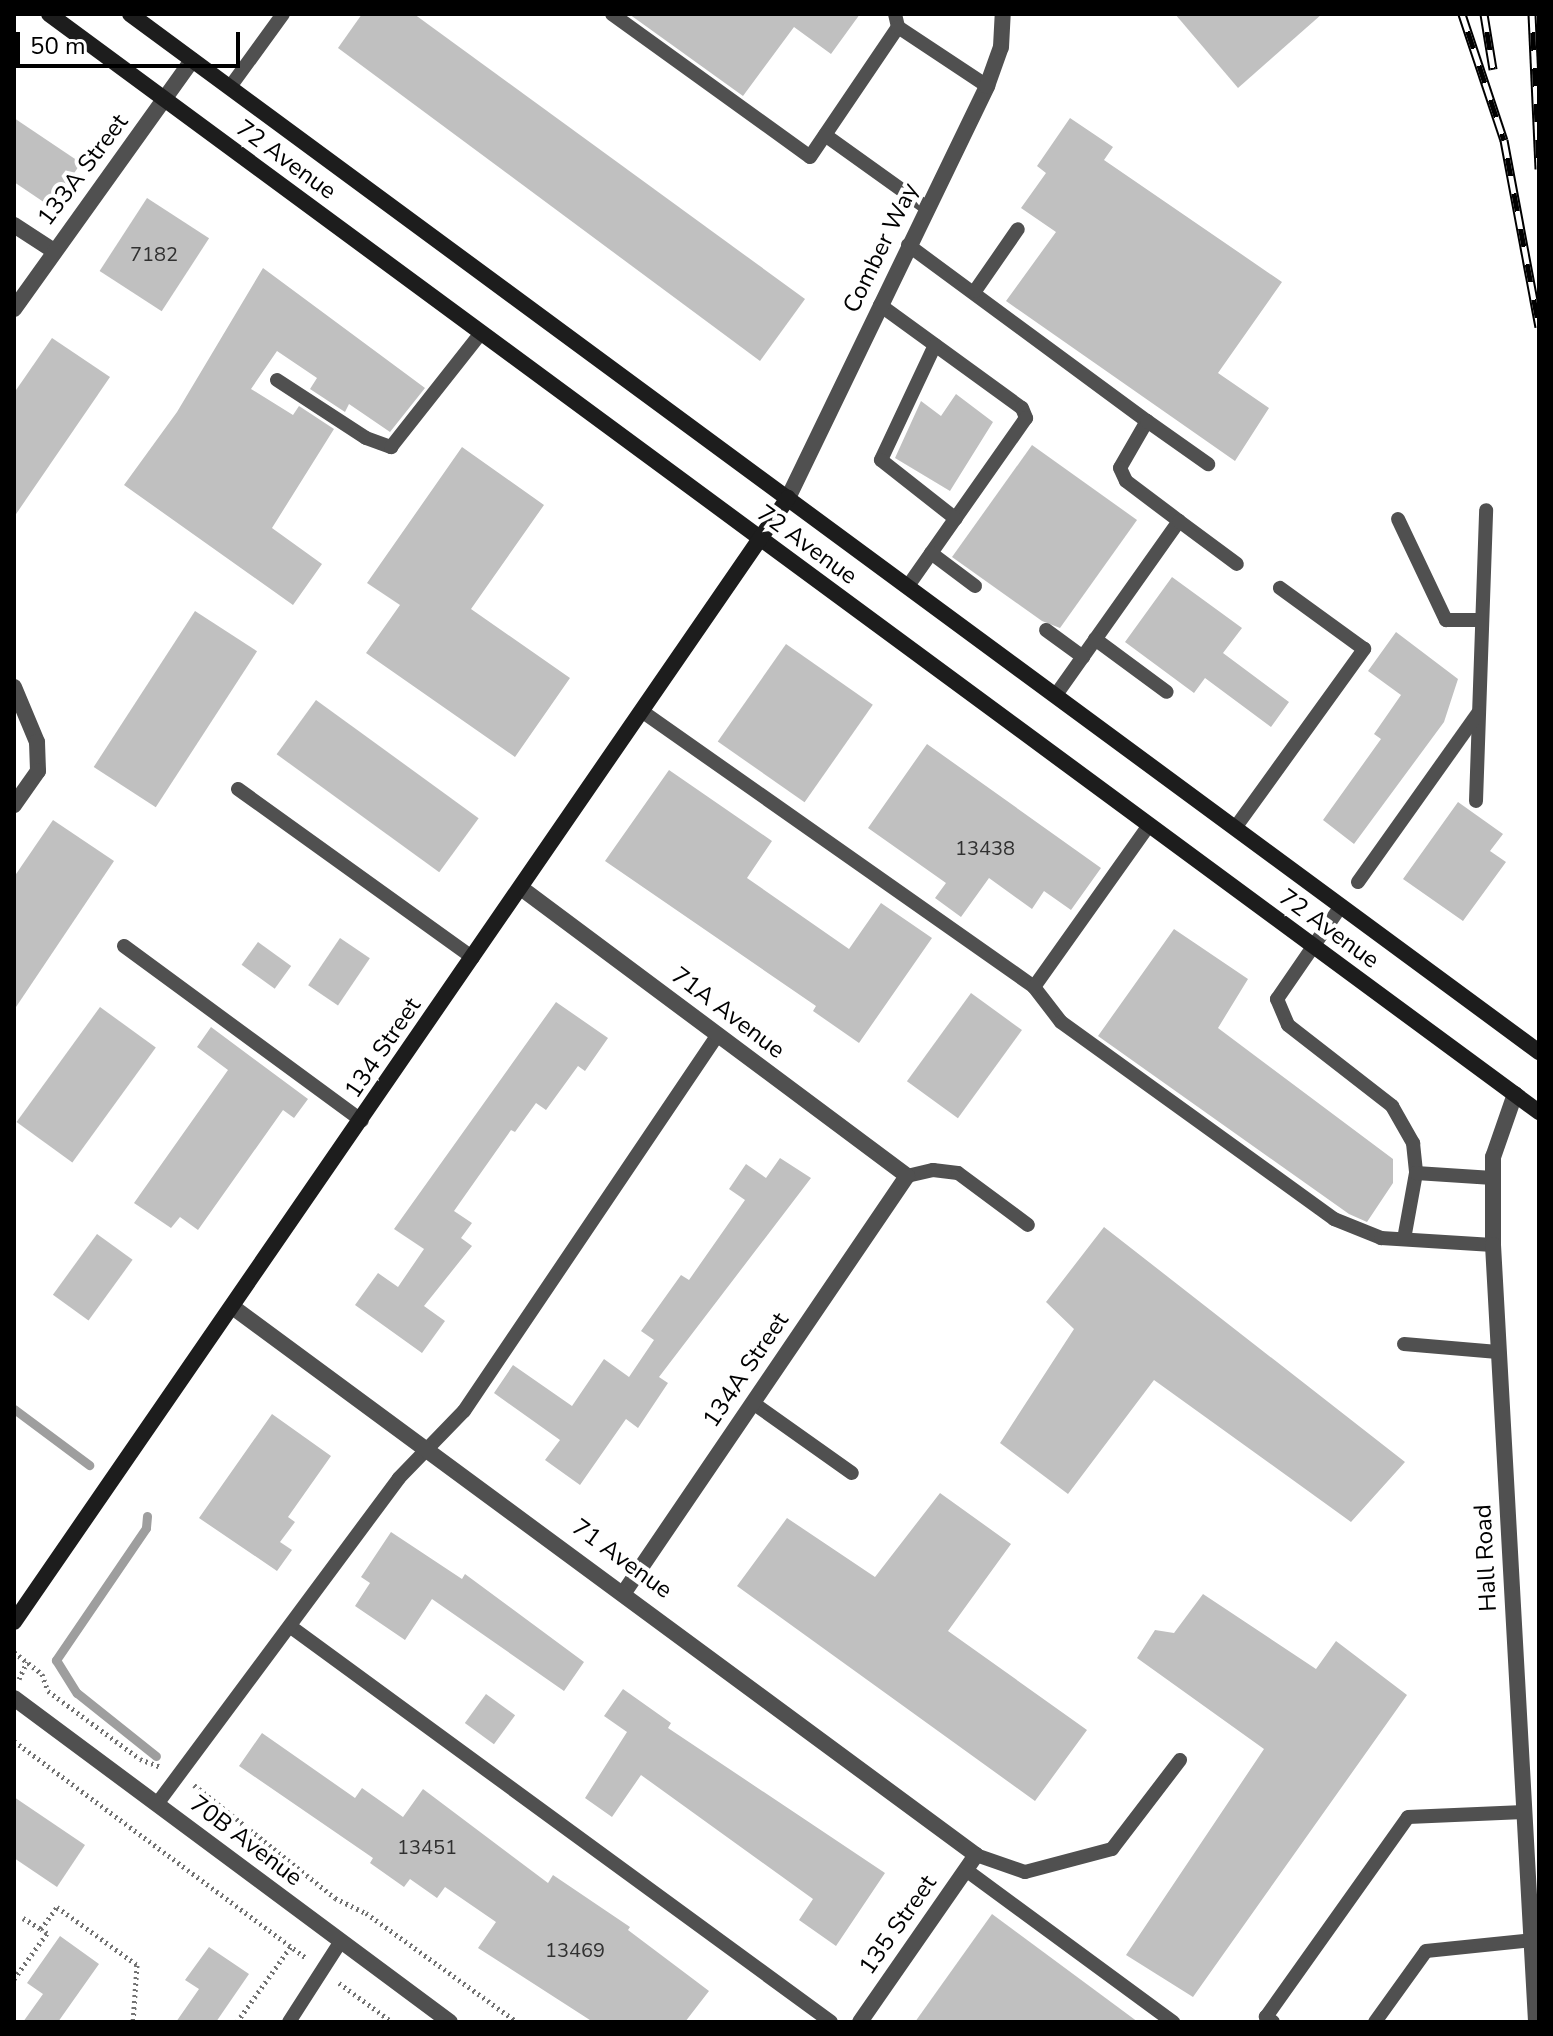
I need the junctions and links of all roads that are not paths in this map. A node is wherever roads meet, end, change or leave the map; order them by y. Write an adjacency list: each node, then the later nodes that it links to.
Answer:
1 (130, 14): 7 (main road, 72 Avenue)
2 (283, 14): 9 (lane)
3 (612, 14): 11 (lane)
4 (1003, 14): 8 (street, Comber Way)
5 (57, 16): 10 (main road, 72 Avenue)
6 (897, 20): 8 (lane); 11 (lane)
7 (192, 60): 9 (main road, 72 Avenue); 10 (street, 133A Street)
8 (987, 86): 12 (street, Comber Way)
9 (230, 87): 25 (main road, 72 Avenue)
10 (164, 100): 16 (street, 133A Street); 20 (main road, 72 Avenue)
11 (825, 135): 12 (lane)
12 (927, 208): 15 (street, Comber Way)
13 (14, 225): 16 (street)
14 (1018, 229): 17 (lane)
15 (908, 245): 17 (lane); 18 (street, Comber Way)
16 (54, 251): 19 (street, 133A Street)
17 (975, 291): 23 (lane)
18 (880, 305): 21 (lane); 25 (street, Comber Way)
19 (14, 309)
20 (481, 333): 22 (lane); 30 (main road, 72 Avenue)
21 (935, 345): 27 (lane); 27 (lane)
22 (277, 380)
23 (1147, 421): 24 (lane); 29 (lane)
24 (1208, 464)
25 (788, 498): 30 (main road, 134 Street); 33 (main road, 72 Avenue)
26 (1486, 510): 36 (lane)
27 (956, 519): 31 (lane)
28 (1398, 519): 36 (lane)
29 (1179, 521): 32 (lane); 38 (lane)
30 (761, 541): 43 (main road, 134 Street); 48 (main road, 72 Avenue)
31 (931, 553): 33 (lane); 34 (lane)
32 (1237, 564)
33 (908, 586): 42 (main road, 72 Avenue)
34 (975, 586)
35 (1280, 588): 49 (lane)
36 (1481, 620): 44 (lane)
37 (1046, 630): 39 (lane)
38 (1095, 639): 39 (lane); 41 (lane)
39 (1083, 657): 42 (lane)
40 (14, 687): 47 (street)
41 (1167, 692)
42 (1056, 695): 49 (main road, 72 Avenue)
43 (643, 712): 51 (main road, 134 Street); 56 (lane)
44 (1478, 713): 46 (lane); 50 (lane)
45 (238, 789): 55 (lane)
46 (1476, 801)
47 (14, 805)
48 (1149, 825): 54 (main road, 72 Avenue); 56 (lane)
49 (1235, 828): 52 (main road, 72 Avenue)
50 (1358, 882)
51 (521, 888): 55 (main road, 134 Street); 57 (street, 71A Avenue)
52 (1341, 906): 54 (lane); 58 (main road, 72 Avenue)
53 (124, 946): 61 (lane)
54 (1312, 946): 59 (main road, 72 Avenue); 62 (lane)
55 (473, 958): 61 (main road, 134 Street)
56 (1034, 987): 66 (lane)
57 (718, 1035): 63 (street, 71A Avenue); 72 (lane)
58 (1539, 1052)
59 (1515, 1094): 60 (main road, 72 Avenue); 64 (street, Hall Road)
60 (1539, 1112)
61 (362, 1121): 68 (main road, 134 Street)
62 (1416, 1173): 64 (lane); 66 (lane)
63 (907, 1176): 65 (lane); 71 (street, 134A Street)
64 (1493, 1178): 67 (street, Hall Road)
65 (1028, 1225)
66 (1404, 1239): 67 (lane)
67 (1493, 1245): 70 (street, Hall Road)
68 (234, 1308): 72 (street, 71 Avenue); 75 (main road, 134 Street)
69 (1404, 1344): 70 (lane)
70 (1498, 1352): 80 (street, Hall Road)
71 (753, 1403): 73 (lane); 74 (street, 134A Street)
72 (430, 1448): 74 (street, 71 Avenue); 76 (lane)
73 (852, 1473)
74 (625, 1591): 81 (street, 71 Avenue)
75 (14, 1622)
76 (291, 1627): 79 (lane); 87 (lane)
77 (14, 1698): 79 (street, 70B Avenue)
78 (1180, 1760): 81 (lane)
79 (157, 1804): 84 (street, 70B Avenue)
80 (1524, 1812): 83 (street, Hall Road); 90 (lane)
81 (976, 1855): 82 (street, 135 Street)
82 (966, 1870): 88 (street, 135 Street); 89 (lane)
83 (1532, 1940): 91 (lane); 92 (street, Hall Road)
84 (341, 1941): 85 (lane); 86 (street, 70B Avenue)
85 (289, 2022)
86 (450, 2022)
87 (831, 2022)
88 (860, 2022)
89 (1173, 2022)
90 (1273, 2022)
91 (1375, 2022)
92 (1536, 2022)

